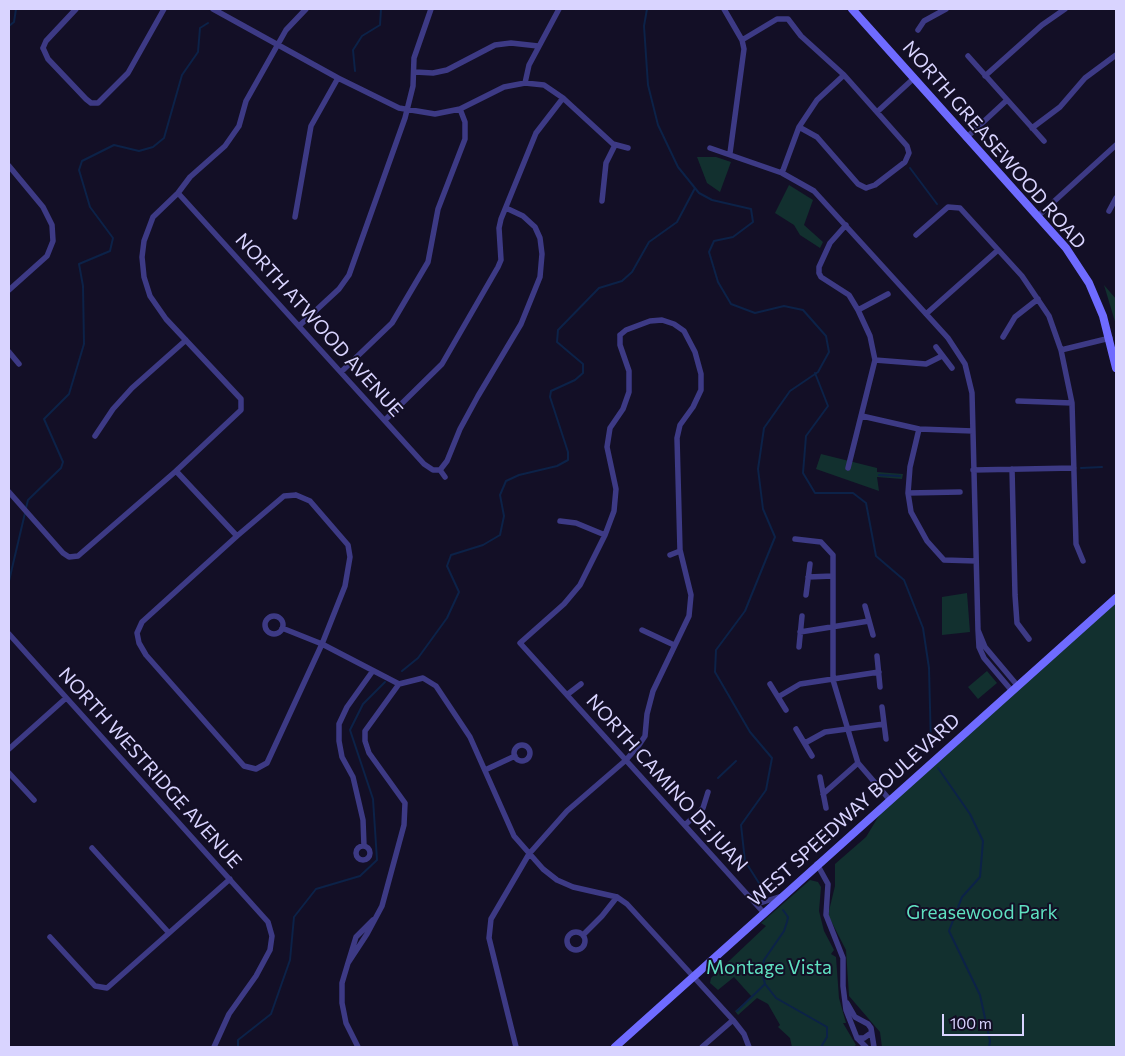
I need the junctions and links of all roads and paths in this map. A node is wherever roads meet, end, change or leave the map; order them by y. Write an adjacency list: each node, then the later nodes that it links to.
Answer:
1 (76, 9): 2 (street)
2 (164, 9)
3 (213, 9): 13 (street)
4 (306, 9): 13 (street)
5 (432, 9): 17 (street)
6 (560, 9): 14 (street)
7 (724, 9): 12 (street)
8 (852, 9): 21 (main road, NORTH GREASEWOOD ROAD)
9 (946, 9): 11 (street)
10 (1065, 9): 19 (street)
11 (918, 30)
12 (742, 40): 18 (street); 36 (street)
13 (277, 45): 20 (street); 40 (street)
14 (538, 46): 17 (street); 22 (street)
15 (1116, 55): 29 (street)
16 (968, 56): 19 (street)
17 (415, 72): 26 (street)
18 (844, 75): 27 (street); 28 (street)
19 (986, 76): 24 (street)
20 (338, 78): 26 (street); 46 (street)
21 (913, 79): 27 (street); 30 (main road, NORTH GREASEWOOD ROAD)
22 (525, 83): 23 (street); 25 (street)
23 (563, 98): 32 (street); 43 (street)
24 (1007, 100): 29 (street); 30 (street)
25 (460, 109): 26 (street); 67 (street)
26 (407, 110): 55 (street)
27 (877, 112): 28 (street)
28 (799, 127): 38 (street)
29 (1032, 128): 31 (street)
30 (966, 138): 45 (main road, NORTH GREASEWOOD ROAD)
31 (1044, 141)
32 (615, 144): 34 (street); 42 (street)
33 (1116, 146): 45 (street)
34 (628, 148)
35 (710, 148): 36 (street)
36 (730, 153): 38 (street)
37 (9, 166): 39 (street)
38 (782, 173): 47 (street)
39 (10, 174): 50 (street)
40 (178, 193): 55 (street, NORTH ATWOOD AVENUE); 58 (street)
41 (1116, 198): 44 (street)
42 (602, 201)
43 (506, 208): 71 (street); 78 (street)
44 (1109, 211)
45 (1038, 216): 57 (main road, NORTH GREASEWOOD ROAD)
46 (295, 217)
47 (846, 225): 53 (street); 54 (street)
48 (916, 235): 49 (street)
49 (998, 250): 52 (street); 54 (street)
50 (9, 290)
51 (888, 294): 53 (street)
52 (1038, 299): 56 (street); 60 (street)
53 (858, 310): 63 (street)
54 (926, 314): 73 (street)
55 (299, 326): 67 (street, NORTH ATWOOD AVENUE)
56 (1003, 337)
57 (1110, 338): 60 (street); 66 (main road, NORTH GREASEWOOD ROAD)
58 (186, 340): 74 (street); 80 (street)
59 (936, 347): 62 (street)
60 (1061, 350): 69 (street)
61 (9, 352): 64 (street)
62 (942, 356): 63 (street); 65 (street)
63 (876, 360): 70 (street)
64 (19, 364)
65 (952, 368)
66 (1116, 368)
67 (341, 372): 71 (street, NORTH ATWOOD AVENUE)
68 (1018, 401): 69 (street)
69 (1072, 403): 76 (street)
70 (862, 416): 72 (street); 75 (street)
71 (385, 420): 78 (street, NORTH ATWOOD AVENUE)
72 (919, 429): 73 (street); 83 (street)
73 (973, 431): 79 (street)
74 (94, 436)
75 (848, 468)
76 (1074, 468): 77 (street); 92 (street)
77 (1012, 469): 79 (street); 107 (street)
78 (440, 470): 81 (street)
79 (974, 470): 91 (street)
80 (176, 471): 82 (street); 87 (street)
81 (445, 478)
82 (9, 492)
83 (908, 492): 84 (street); 91 (street)
84 (960, 492)
85 (560, 521): 86 (street)
86 (605, 535): 89 (street); 120 (street, NORTH CAMINO DE JUAN)
87 (236, 536): 108 (street); 108 (street)
88 (795, 539): 94 (street)
89 (680, 552): 90 (street); 109 (street)
90 (670, 555)
91 (976, 561): 119 (street)
92 (1083, 561)
93 (810, 564): 95 (street)
94 (833, 576): 95 (street); 102 (street)
95 (808, 577): 96 (street)
96 (806, 594)
97 (1116, 598): 119 (main road, WEST SPEEDWAY BOULEVARD)
98 (865, 606): 100 (street)
99 (802, 616): 104 (street)
100 (869, 621): 102 (street); 106 (street)
101 (282, 628): 108 (street)
102 (834, 628): 104 (street); 114 (street)
103 (642, 630): 109 (street)
104 (800, 632): 110 (street)
105 (9, 634): 122 (street, NORTH WESTRIDGE AVENUE)
106 (873, 635)
107 (1029, 639)
108 (322, 644): 112 (street)
109 (674, 645): 133 (street)
110 (799, 648)
111 (876, 656): 113 (street)
112 (372, 672): 115 (street); 144 (street)
113 (879, 672): 114 (street); 118 (street)
114 (833, 680): 121 (street); 127 (street)
115 (399, 684): 135 (street); 162 (street)
116 (581, 684): 120 (street, NORTH CAMINO DE JUAN)
117 (770, 684): 121 (street)
118 (880, 687)
119 (1014, 688): 140 (main road, WEST SPEEDWAY BOULEVARD)
120 (568, 694): 133 (street, NORTH CAMINO DE JUAN)
121 (778, 697): 124 (street)
122 (66, 698): 130 (street); 148 (street, NORTH WESTRIDGE AVENUE)
123 (882, 707): 125 (street)
124 (786, 710)
125 (884, 724): 127 (street); 128 (street)
126 (796, 729): 129 (street)
127 (849, 730): 129 (street); 134 (street)
128 (886, 739)
129 (805, 744): 132 (street)
130 (9, 749)
131 (515, 756): 135 (street)
132 (812, 756)
133 (626, 760): 143 (street, NORTH CAMINO DE JUAN); 146 (street)
134 (858, 763): 139 (street); 140 (street)
135 (485, 770): 146 (street)
136 (9, 773): 141 (street)
137 (820, 777): 139 (street)
138 (708, 792): 143 (street)
139 (823, 794): 142 (street)
140 (889, 799): 147 (main road, WEST SPEEDWAY BOULEVARD)
141 (34, 800)
142 (826, 808)
143 (685, 826): 151 (street, NORTH CAMINO DE JUAN)
144 (364, 846)
145 (92, 848): 153 (street)
146 (529, 854): 150 (street); 163 (street)
147 (817, 864): 149 (main road, WEST SPEEDWAY BOULEVARD); 157 (street)
148 (230, 879): 153 (street); 161 (street, NORTH WESTRIDGE AVENUE)
149 (784, 895): 151 (street); 152 (main road, WEST SPEEDWAY BOULEVARD)
150 (617, 897): 154 (street); 156 (street)
151 (754, 902): 152 (street, NORTH CAMINO DE JUAN)
152 (764, 913): 156 (main road, WEST SPEEDWAY BOULEVARD)
153 (169, 933): 155 (street)
154 (583, 936)
155 (50, 937)
156 (694, 976): 158 (street); 164 (main road, WEST SPEEDWAY BOULEVARD)
157 (844, 996): 159 (street); 160 (street)
158 (733, 1020): 165 (street); 166 (street)
159 (871, 1033): 160 (street); 168 (street)
160 (857, 1038): 167 (street)
161 (214, 1047)
162 (358, 1047)
163 (516, 1047)
164 (615, 1047)
165 (702, 1047)
166 (749, 1047)
167 (866, 1047)
168 (874, 1047)

